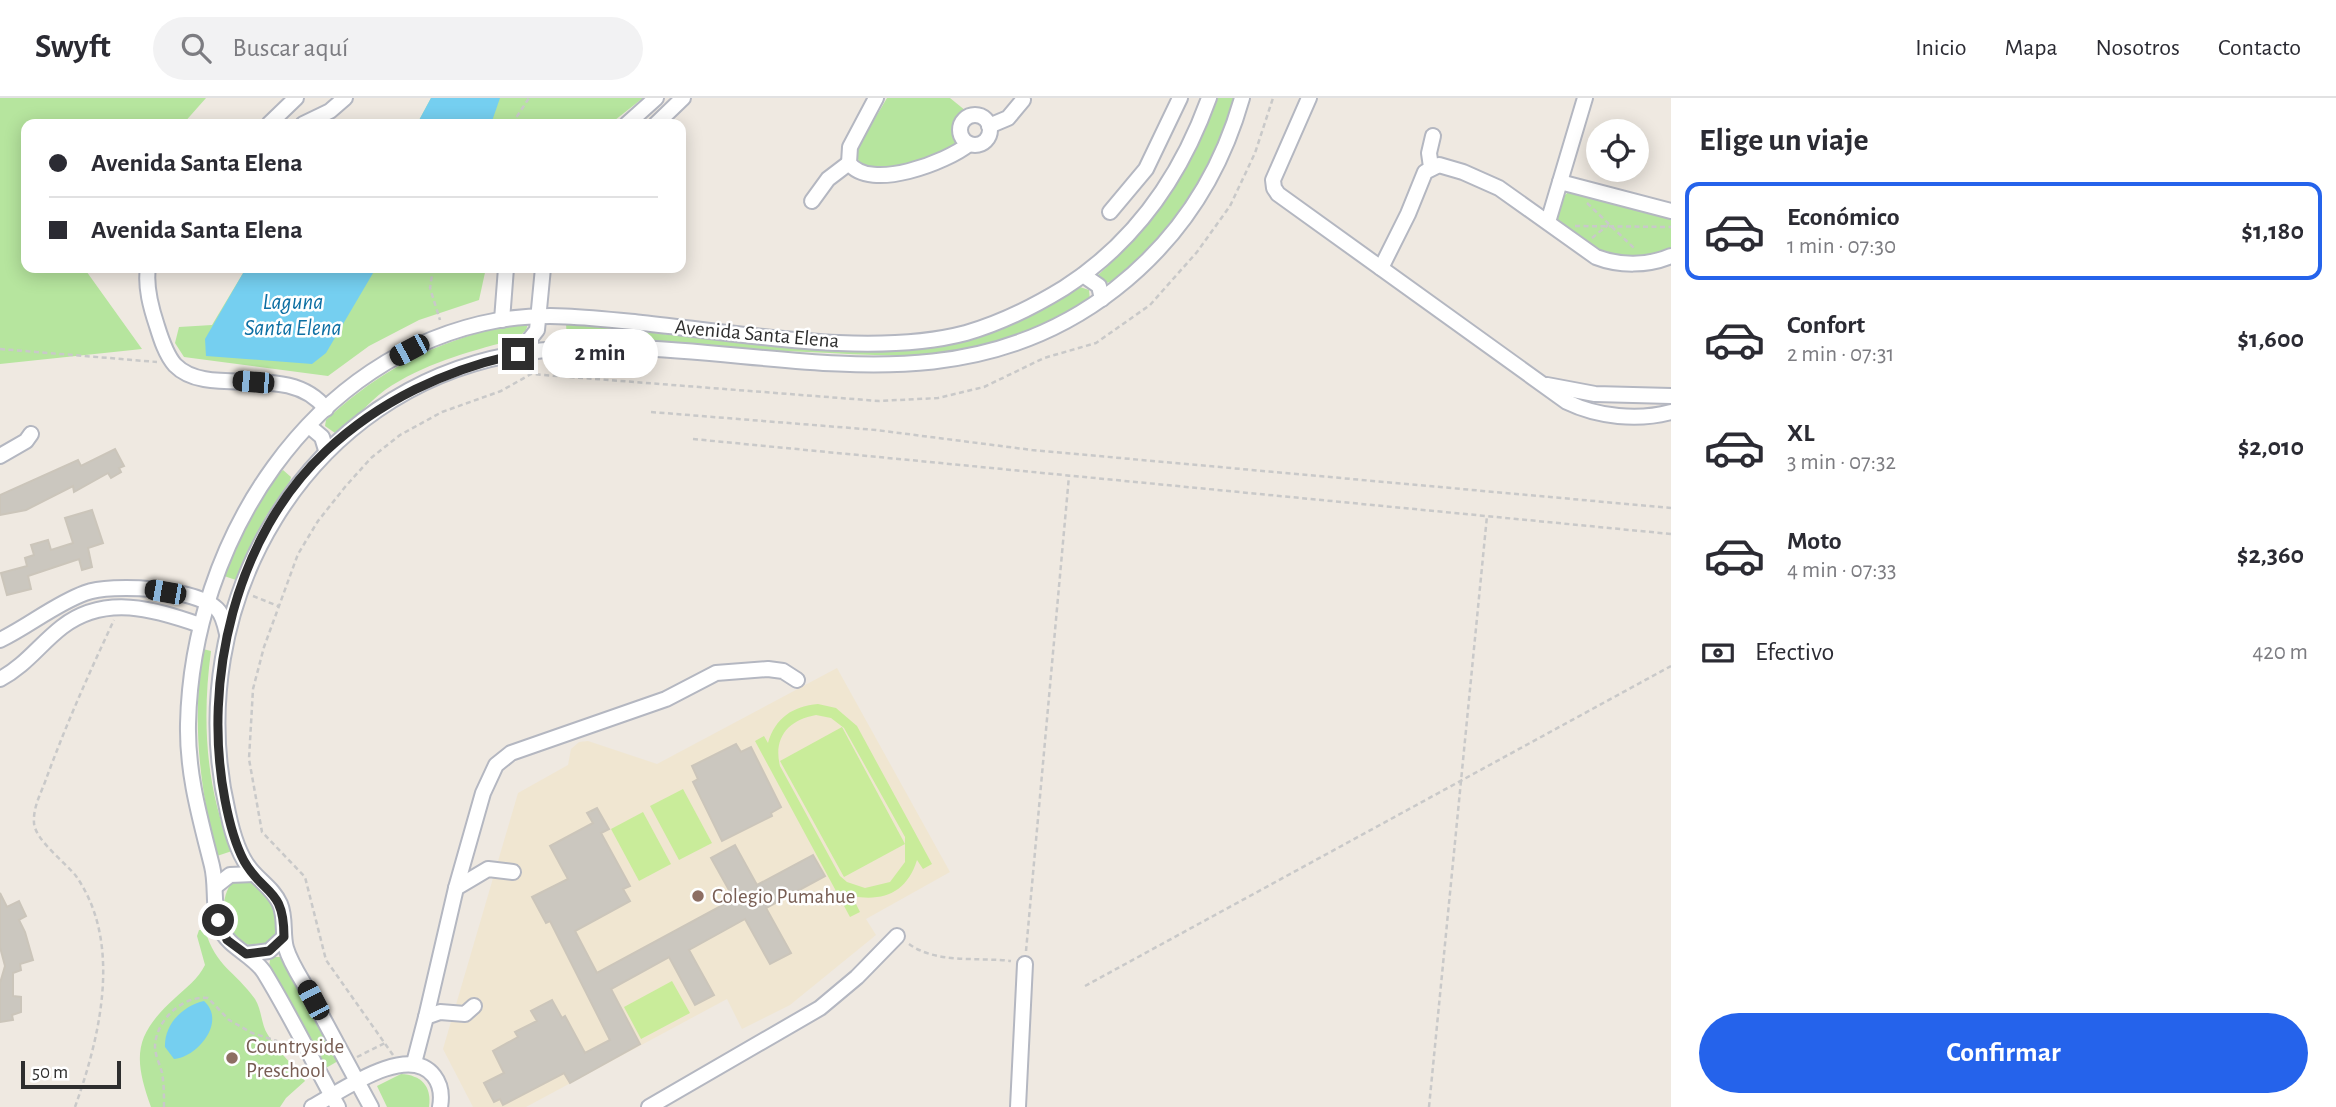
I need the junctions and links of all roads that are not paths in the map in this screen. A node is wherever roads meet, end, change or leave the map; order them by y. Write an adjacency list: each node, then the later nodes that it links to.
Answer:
1 (296, 98): 12 (street)
2 (345, 98): 13 (street)
3 (656, 98): 14 (street)
4 (682, 98): 15 (street)
5 (876, 98): 19 (street)
6 (1180, 98): 24 (street)
7 (1209, 98): 31 (street, Avenida Santa Elena)
8 (1242, 98): 32 (street, Avenida Santa Elena)
9 (1309, 98): 27 (street)
10 (1586, 98): 21 (street)
11 (1023, 100): 16 (street)
12 (273, 119)
13 (313, 119)
14 (633, 119)
15 (661, 119)
16 (989, 126): 18 (street); 18 (street)
17 (1433, 136): 20 (street)
18 (969, 144): 19 (street)
19 (849, 163): 22 (street)
20 (1431, 167): 25 (street); 27 (street)
21 (1560, 182): 23 (street); 25 (street)
22 (812, 201)
23 (1671, 211)
24 (1110, 212)
25 (1551, 224): 26 (street)
26 (1671, 256)
27 (1381, 268): 36 (street)
28 (148, 273): 38 (street)
29 (506, 273): 34 (street)
30 (542, 273): 33 (street)
31 (1083, 275): 32 (street); 33 (street, Avenida Santa Elena)
32 (1102, 299): 35 (street, Avenida Santa Elena)
33 (538, 316): 34 (street, Avenida Santa Elena); 35 (street)
34 (502, 320): 38 (street, Avenida Santa Elena)
35 (518, 354): 42 (street, Avenida Santa Elena)
36 (1542, 384): 37 (street); 39 (street)
37 (1671, 396)
38 (326, 408): 40 (street, Avenida Santa Elena)
39 (1671, 412)
40 (309, 426): 42 (street); 43 (street, Avenida Santa Elena)
41 (31, 434): 44 (street)
42 (326, 450): 45 (street, Avenida Santa Elena)
43 (286, 451): 45 (street); 46 (street, Avenida Santa Elena)
44 (0, 456)
45 (299, 468): 48 (street, Avenida Santa Elena)
46 (207, 602): 47 (street, Avenida Santa Elena); 48 (street); 49 (street)
47 (200, 625): 50 (street); 54 (street, Avenida Santa Elena)
48 (227, 639): 53 (street, Avenida Santa Elena)
49 (0, 640)
50 (0, 679)
51 (797, 680): 55 (street)
52 (513, 872): 55 (street)
53 (254, 874): 54 (street); 57 (street, Avenida Santa Elena)
54 (216, 886): 58 (street, Avenida Santa Elena)
55 (456, 888): 61 (street)
56 (897, 936): 68 (street)
57 (284, 937): 58 (street); 63 (street, Avenida Santa Elena)
58 (246, 954): 64 (street, Avenida Santa Elena)
59 (1025, 964): 69 (street)
60 (474, 1006): 61 (street)
61 (426, 1017): 62 (street)
62 (414, 1063): 63 (street); 67 (street)
63 (358, 1083): 64 (street); 66 (street, Avenida Santa Elena)
64 (335, 1102): 65 (street)
65 (312, 1107)
66 (371, 1107)
67 (440, 1107)
68 (649, 1107)
69 (1018, 1107)

